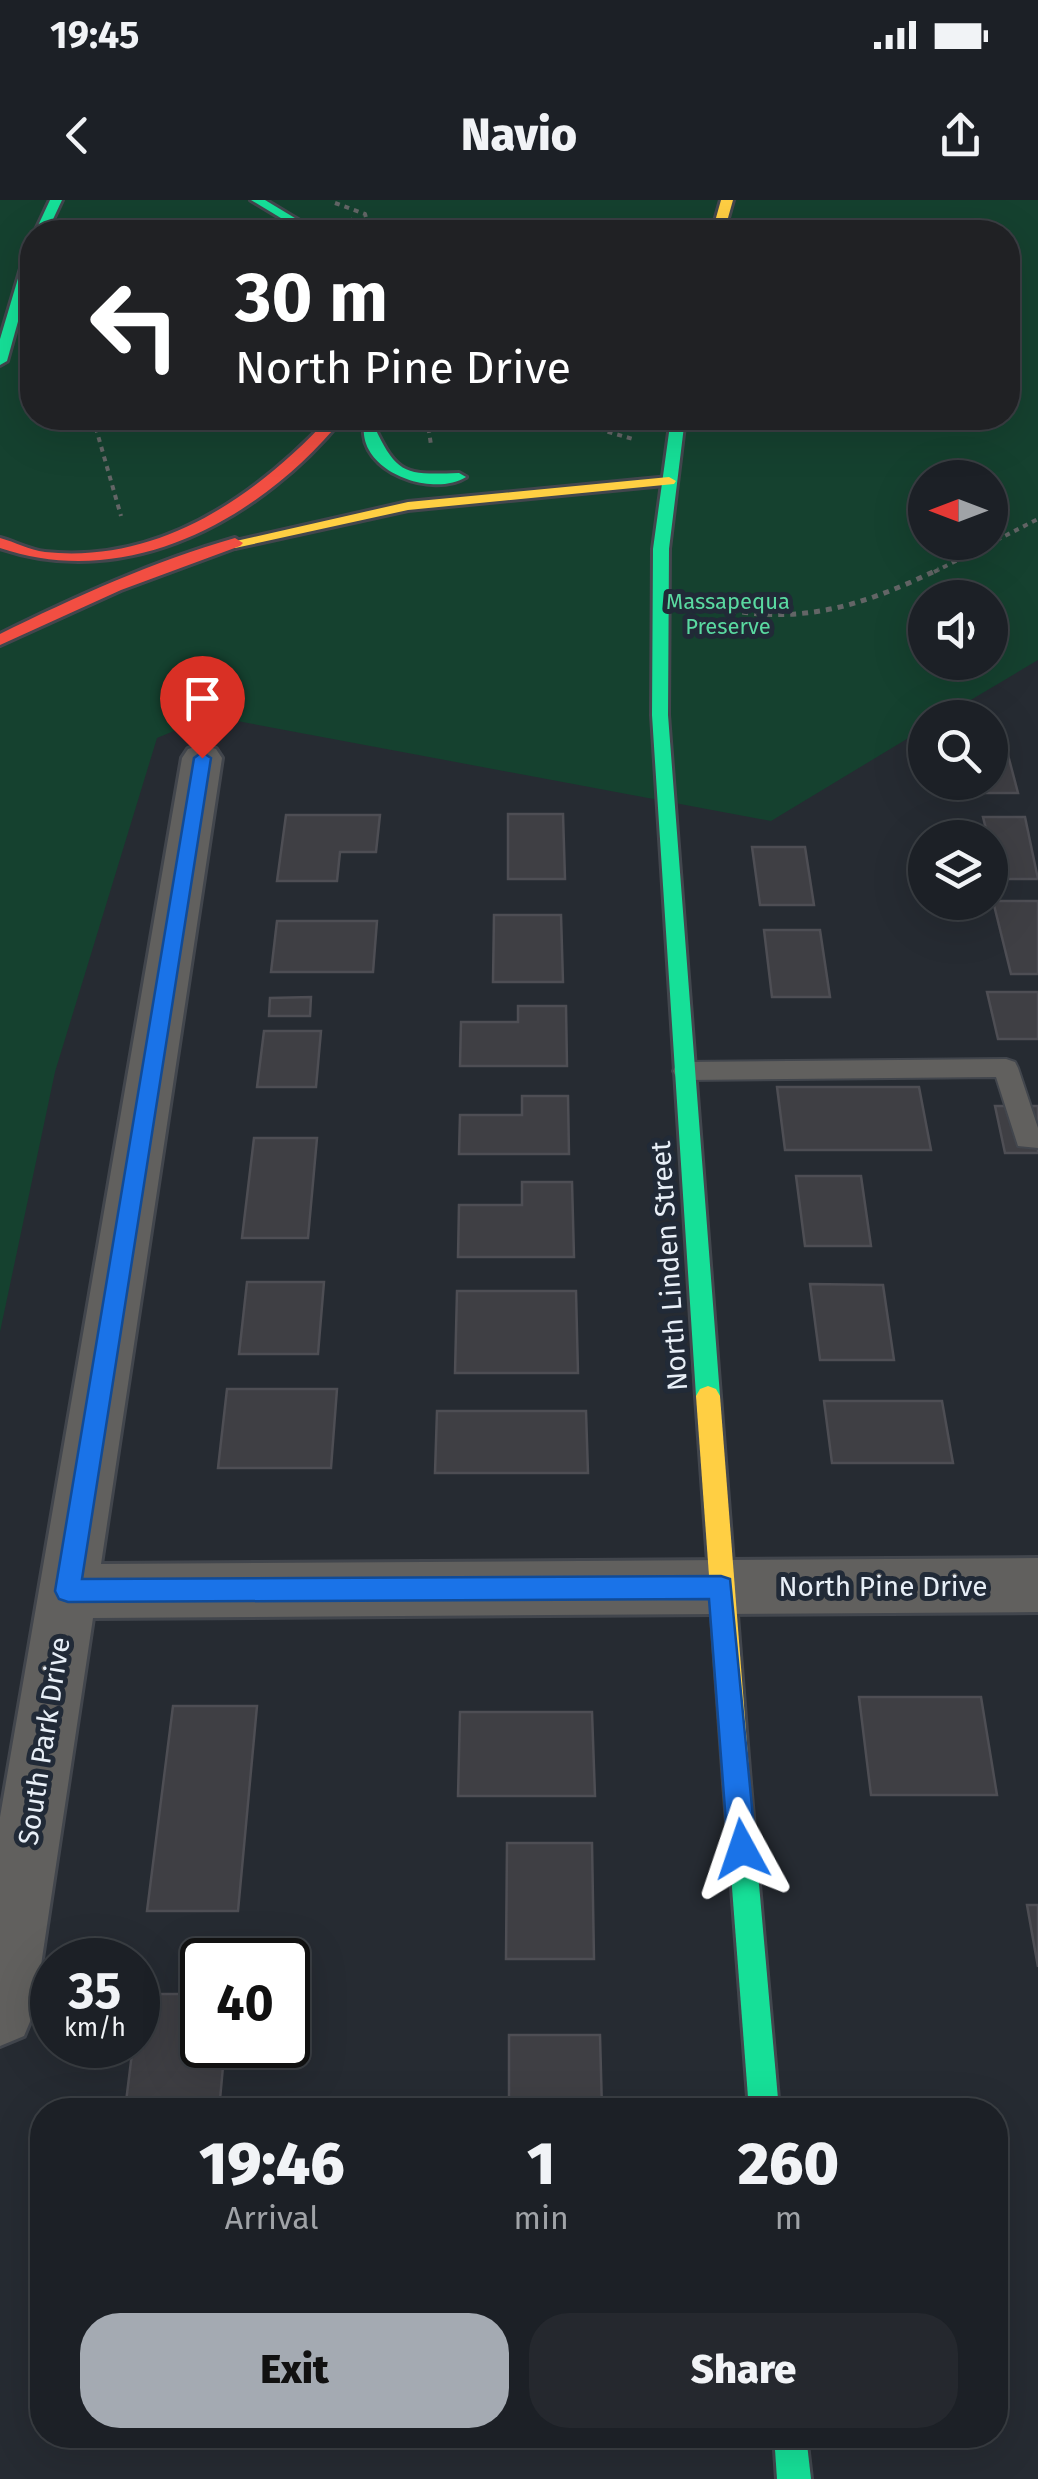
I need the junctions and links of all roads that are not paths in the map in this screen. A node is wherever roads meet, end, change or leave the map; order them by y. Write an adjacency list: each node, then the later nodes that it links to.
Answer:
1 (257, 200): 2 (main road)
2 (291, 220)
3 (20, 280): 5 (main road)
4 (20, 294): 6 (main road)
5 (0, 322)
6 (0, 362)
7 (326, 430): 17 (main road)
8 (366, 430): 11 (main road)
9 (372, 430): 14 (main road)
10 (676, 430): 13 (main road, North Linden Street)
11 (346, 456)
12 (562, 468): 13 (main road)
13 (670, 471): 16 (main road); 20 (main road, North Linden Street)
14 (477, 475)
15 (289, 505): 16 (main road)
16 (231, 541): 18 (main road)
17 (0, 543)
18 (0, 640)
19 (202, 758): 24 (street, South Park Drive)
20 (685, 1071): 21 (lane); 23 (main road, North Linden Street)
21 (1038, 1138)
22 (1038, 1586): 23 (street, North Pine Drive)
23 (721, 1588): 24 (street, North Pine Drive); 26 (main road, North Linden Street)
24 (68, 1591): 25 (street, South Park Drive)
25 (0, 2012)
26 (763, 2098)
27 (791, 2448): 28 (main road)
28 (794, 2479)

